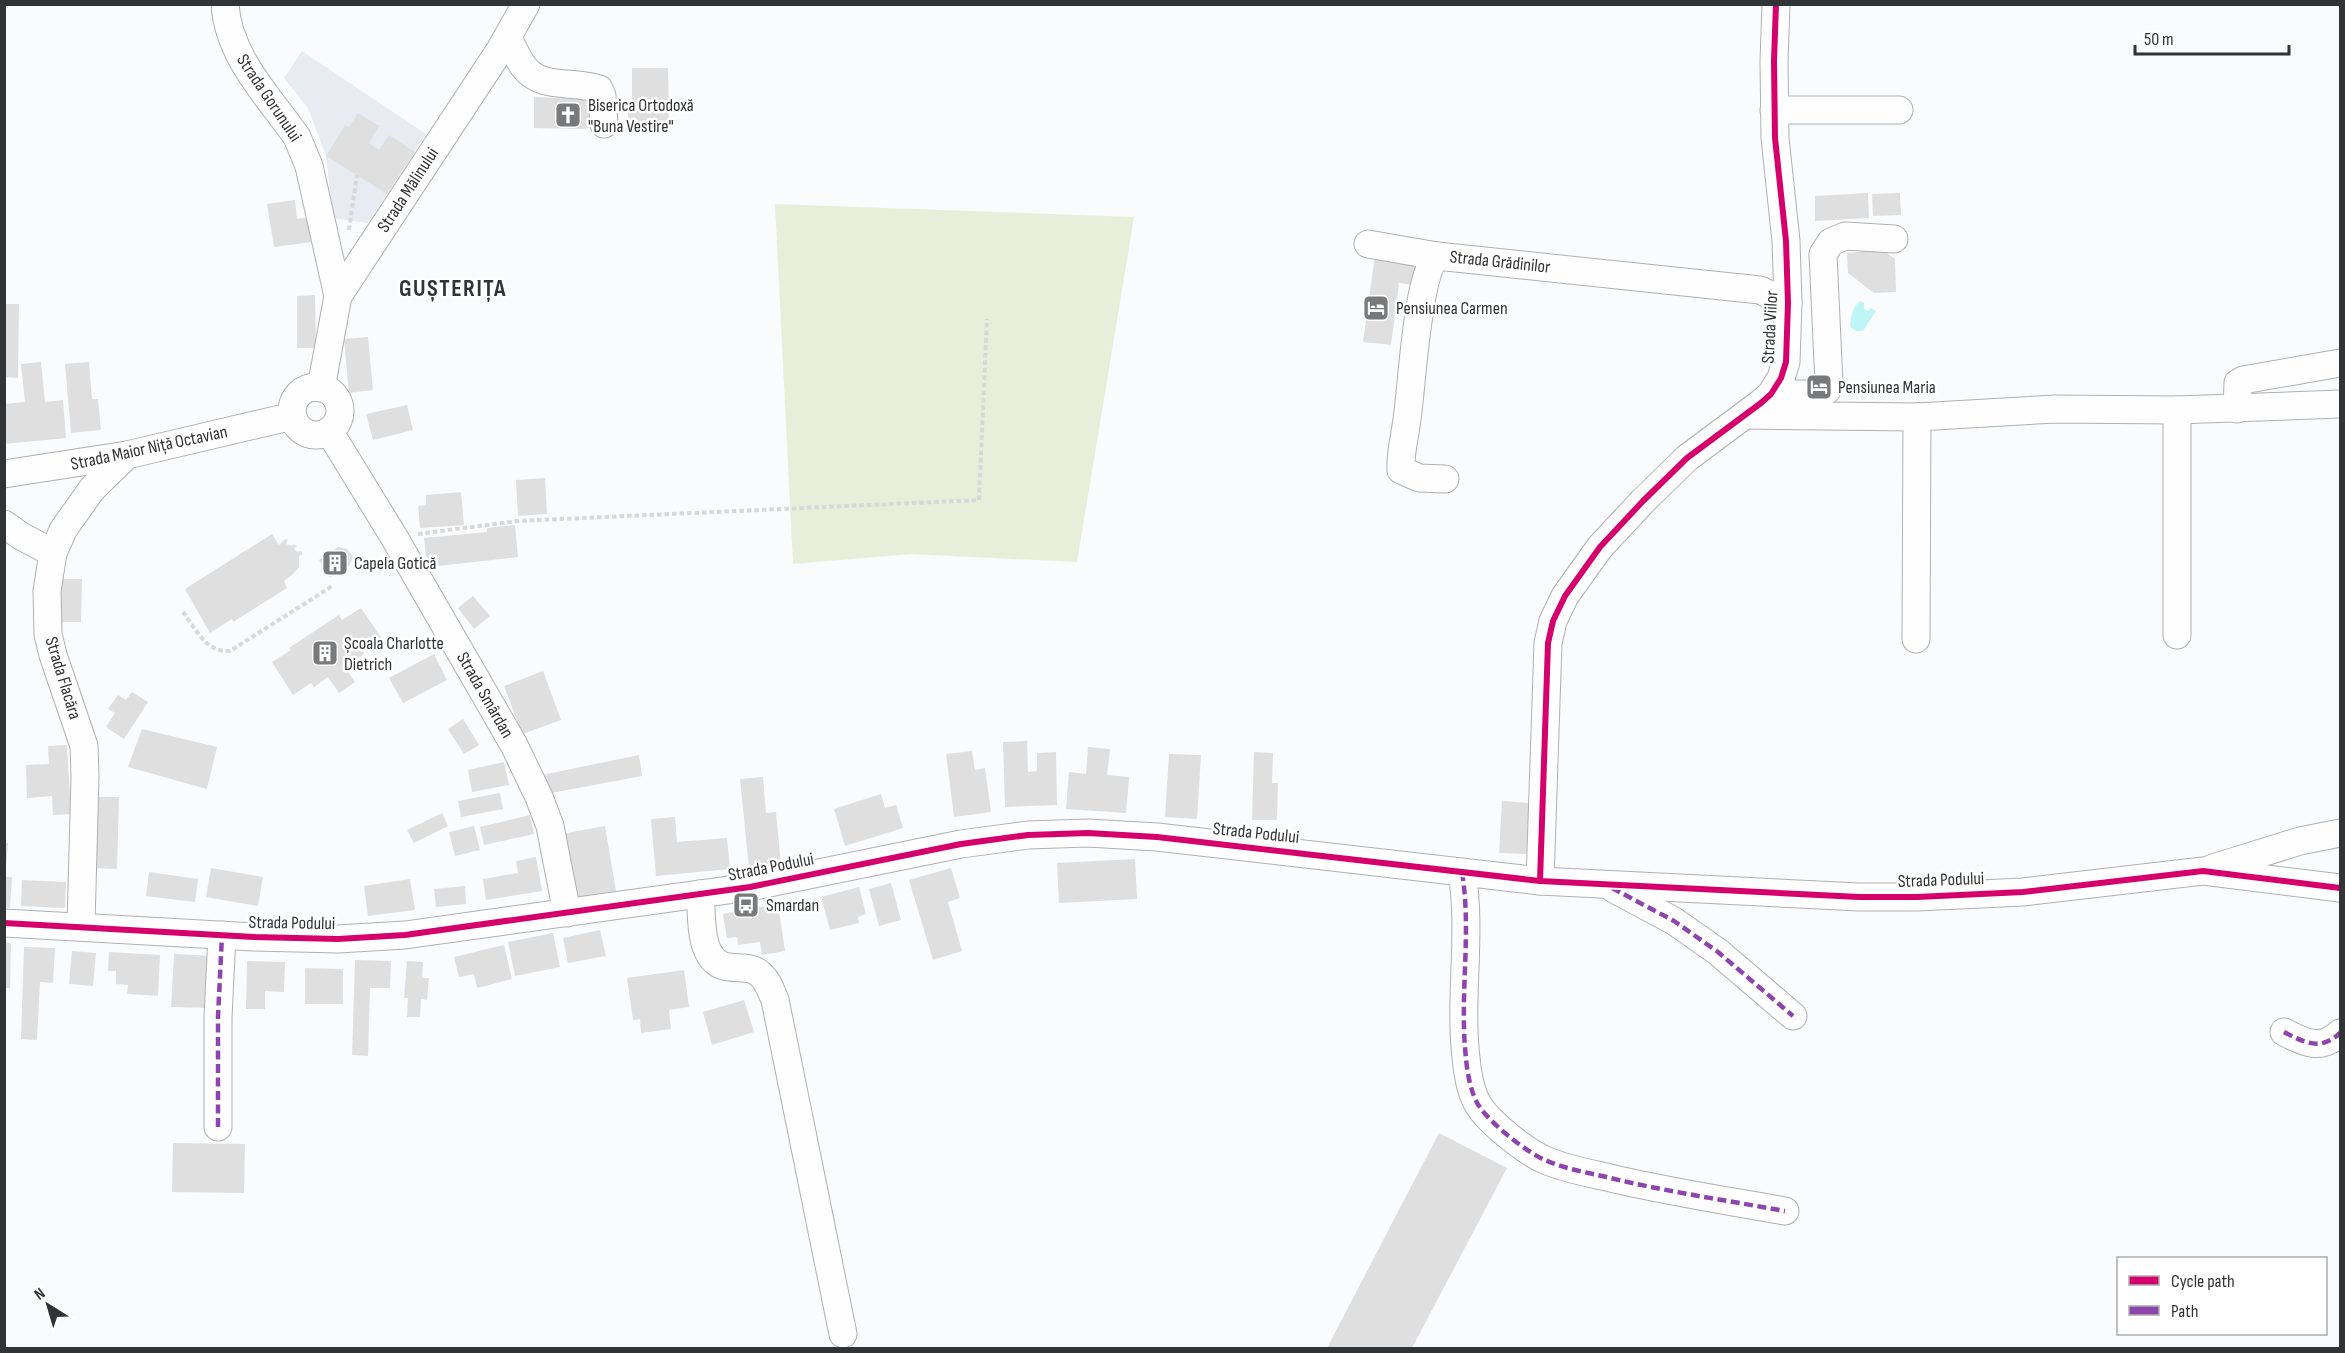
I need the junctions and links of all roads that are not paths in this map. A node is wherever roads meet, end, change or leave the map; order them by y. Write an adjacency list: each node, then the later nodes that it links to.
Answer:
1 (225, 4): 11 (street, Strada Gorunului)
2 (526, 4): 4 (street, Strada Mălinului)
3 (1776, 4): 5 (street, Strada Viilor)
4 (508, 38): 7 (street); 11 (street, Strada Mălinului)
5 (1774, 110): 6 (street); 12 (street, Strada Viilor)
6 (1899, 110)
7 (604, 124)
8 (1894, 239): 15 (street)
9 (1368, 244): 10 (street)
10 (1437, 256): 12 (street, Strada Grădinilor); 25 (street, Strada Grădinilor)
11 (338, 296): 14 (street, Strada Mălinului)
12 (1788, 303): 15 (street, Strada Viilor)
13 (2340, 363): 17 (street)
14 (321, 388): 20 (street); 22 (street)
15 (1771, 394): 19 (street, Strada Viilor)
16 (2340, 405): 17 (street)
17 (2237, 409): 18 (street)
18 (2177, 410): 21 (street); 28 (street)
19 (1745, 415): 21 (street); 33 (street, Strada Viilor)
20 (293, 416): 22 (street); 23 (street, Strada Maior Niță Octavian)
21 (1917, 417): 29 (street)
22 (329, 431): 37 (street, Strada Smârdan)
23 (126, 455): 24 (street, Strada Maior Niță Octavian); 27 (street, Strada Flacăra)
24 (4, 474)
25 (1445, 479)
26 (4, 524): 27 (street)
27 (53, 553): 39 (street, Strada Flacăra)
28 (2177, 635)
29 (1916, 639)
30 (2340, 833): 31 (street)
31 (2203, 871): 34 (street, Strada Podului); 35 (street, Strada Podului)
32 (1462, 872): 33 (street, Strada Podului); 36 (street, Strada Podului); 45 (street)
33 (1540, 881): 34 (street, Strada Podului)
34 (1608, 885): 41 (street)
35 (2340, 888)
36 (699, 894): 37 (street, Strada Podului); 46 (street)
37 (567, 913): 40 (street, Strada Podului)
38 (4, 923): 39 (street, Strada Podului)
39 (81, 926): 40 (street, Strada Podului)
40 (222, 935): 44 (street)
41 (1793, 1016)
42 (2284, 1032): 43 (street)
43 (2340, 1033)
44 (218, 1127)
45 (1785, 1211)
46 (843, 1334)

